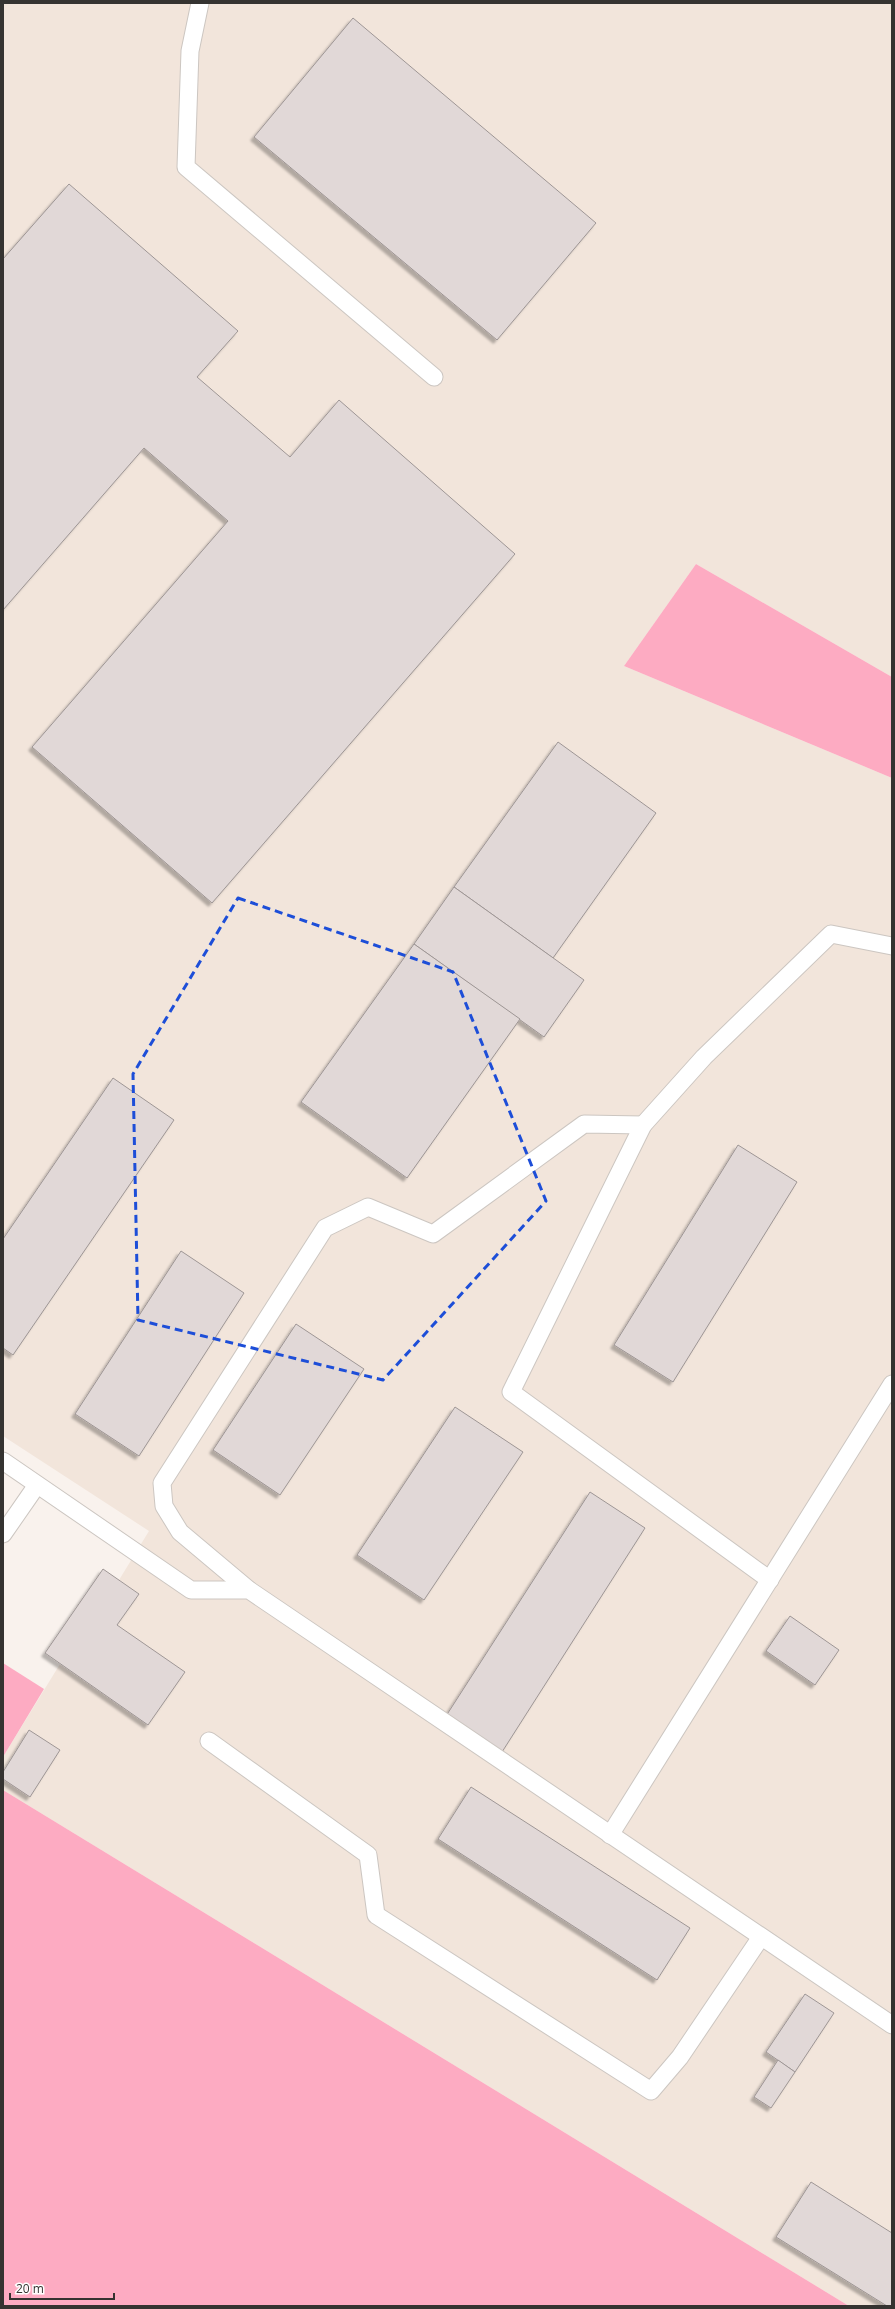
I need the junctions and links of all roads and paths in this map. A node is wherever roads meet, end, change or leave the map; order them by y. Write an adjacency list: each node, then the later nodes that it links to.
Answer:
1 (196, 5): 2 (lane)
2 (434, 377)
3 (892, 946): 4 (lane)
4 (643, 1125): 9 (lane); 10 (lane)
5 (892, 1384): 9 (lane)
6 (3, 1461): 7 (lane)
7 (37, 1485): 8 (lane); 10 (lane)
8 (3, 1534)
9 (770, 1580): 12 (lane)
10 (249, 1590): 12 (lane)
11 (209, 1741): 13 (lane)
12 (610, 1835): 13 (lane)
13 (762, 1937): 14 (lane)
14 (892, 2025)

